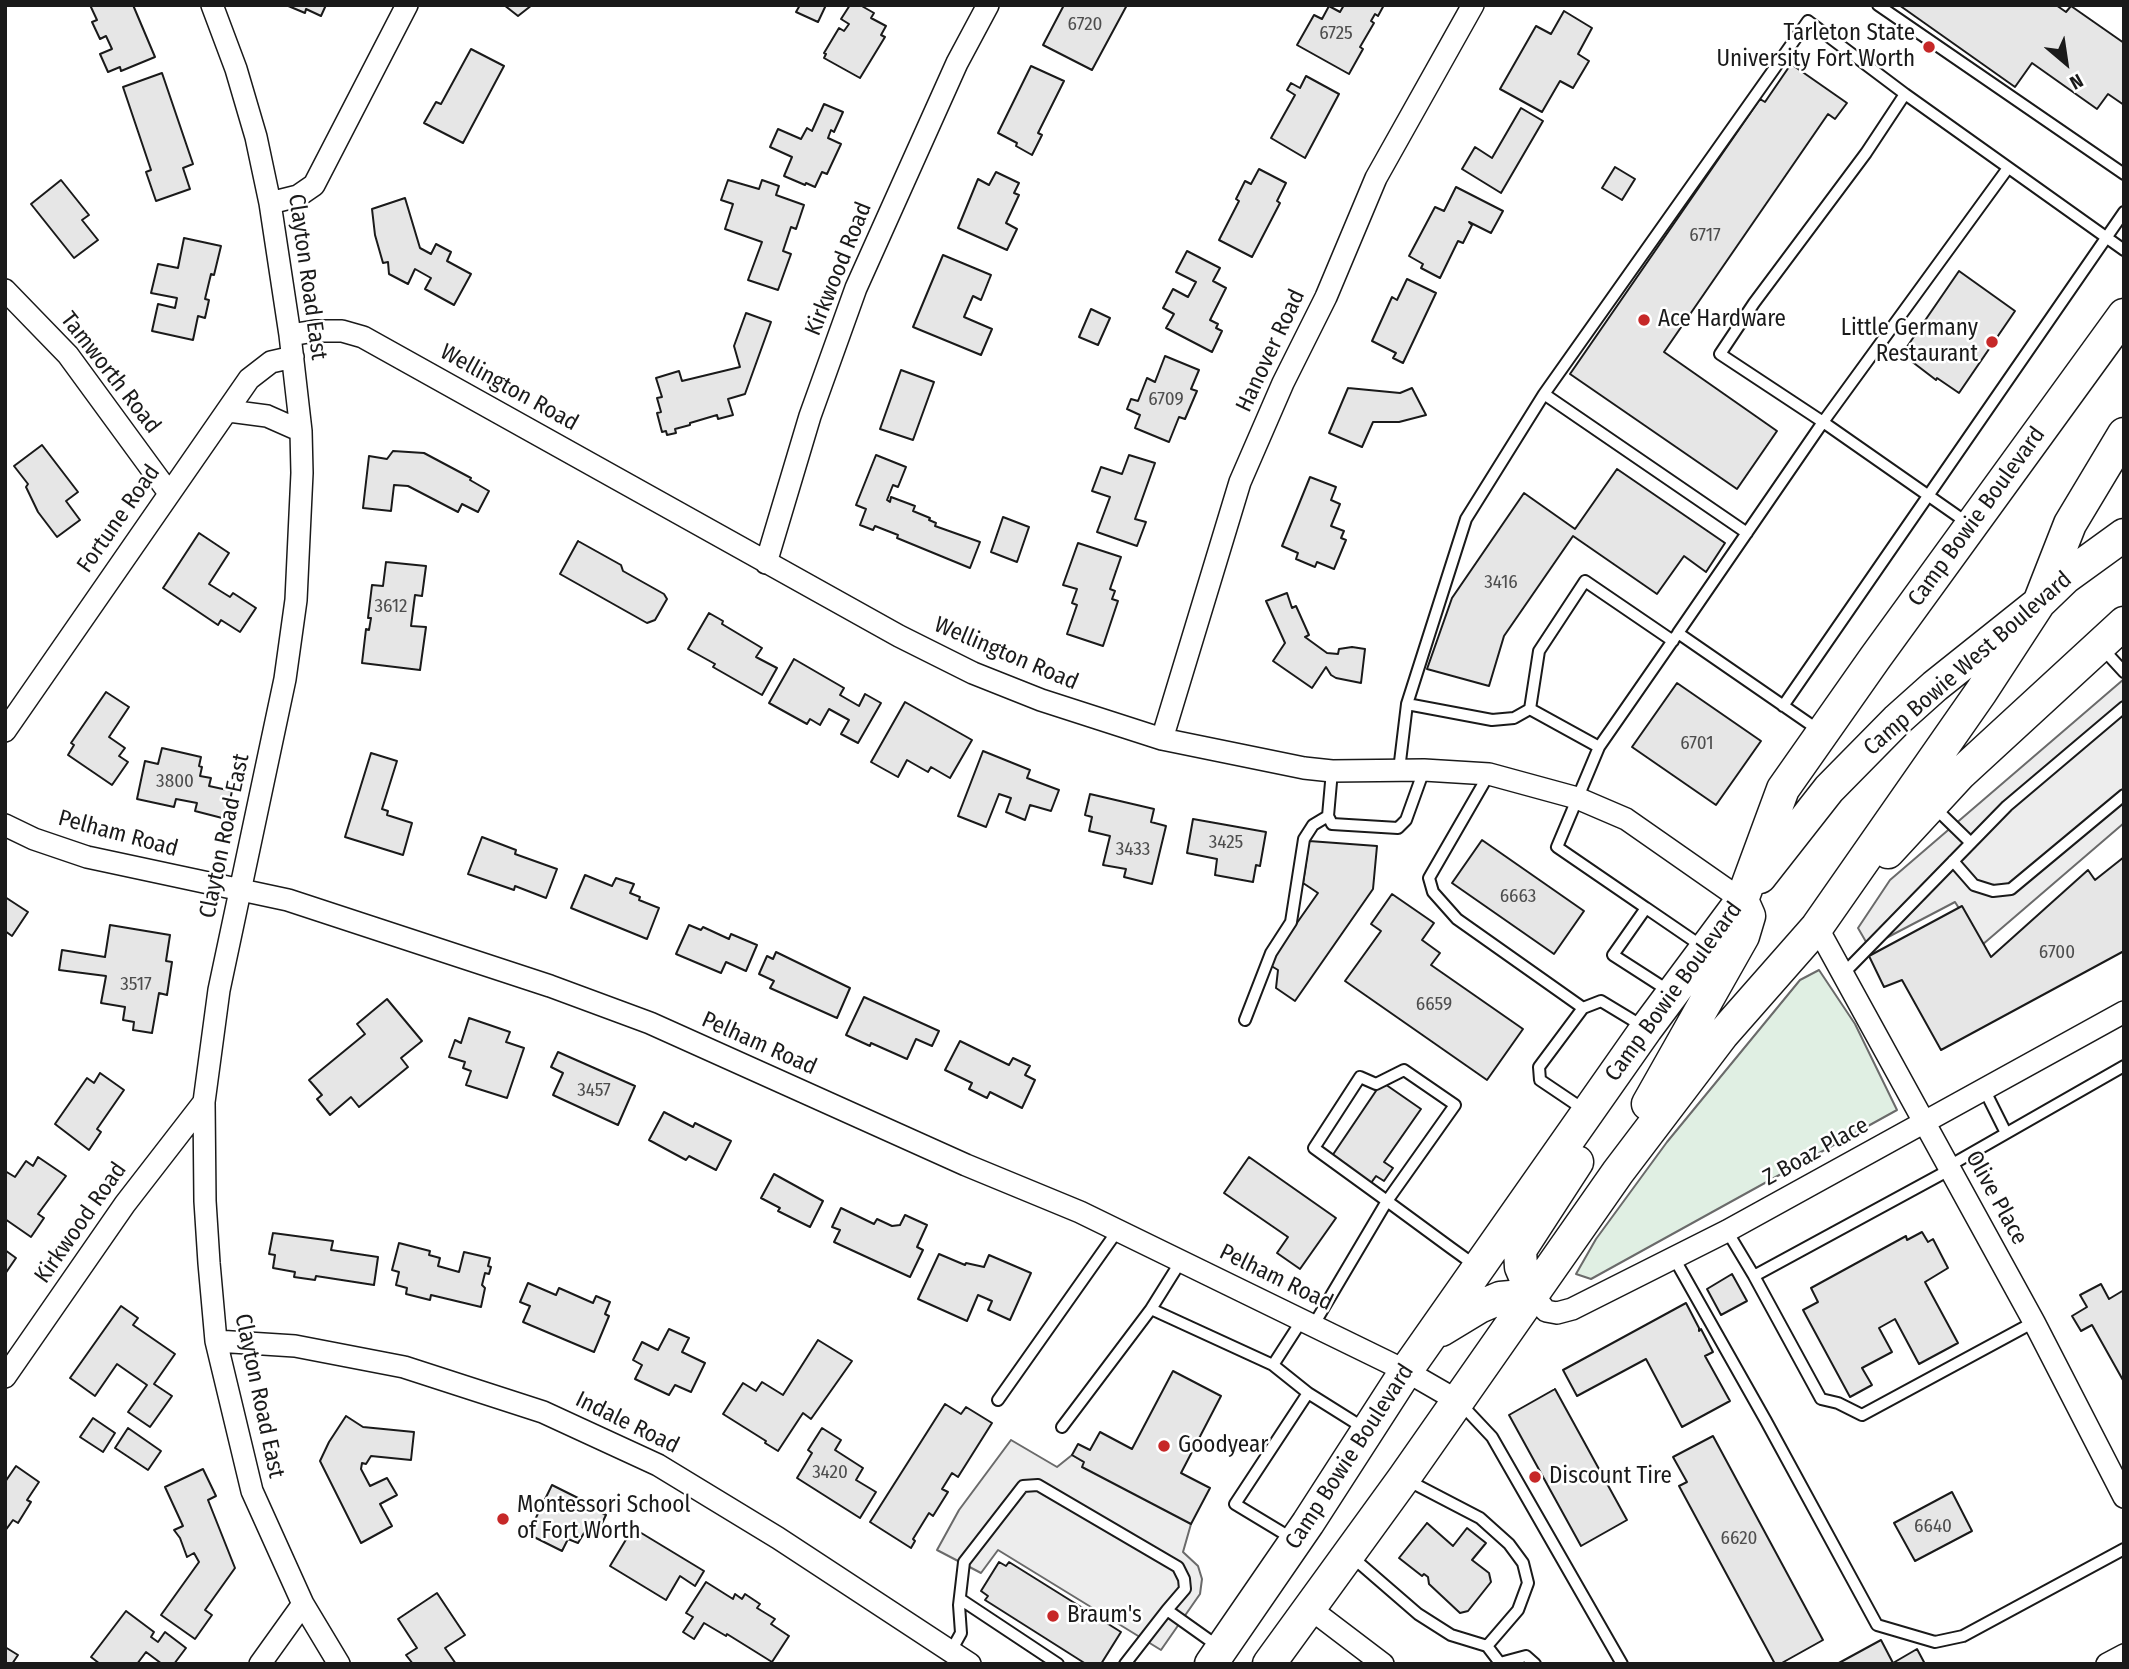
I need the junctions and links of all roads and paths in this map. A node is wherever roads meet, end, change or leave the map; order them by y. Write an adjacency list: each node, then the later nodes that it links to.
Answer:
1 (212, 5): 9 (street, Clayton Road East)
2 (407, 5): 9 (street)
3 (988, 5): 27 (street, Kirkwood Road)
4 (1473, 5): 39 (street, Hanover Road)
5 (1878, 5): 8 (lane)
6 (1905, 94): 7 (lane); 17 (lane); 19 (lane)
7 (2008, 168): 11 (lane); 19 (lane)
8 (2124, 174)
9 (271, 203): 15 (street, Clayton Road East)
10 (2124, 212): 11 (lane)
11 (2105, 237): 12 (lane); 23 (lane)
12 (2124, 250)
13 (5, 290): 22 (street, Tamworth Road)
14 (2124, 315): 24 (main road, Camp Bowie Boulevard)
15 (290, 335): 16 (street, Clayton Road East); 27 (street, Wellington Road)
16 (293, 357): 18 (street, Fortune Road); 20 (street, Clayton Road East)
17 (1544, 394): 25 (lane); 33 (lane)
18 (229, 411): 20 (street); 22 (street, Fortune Road)
19 (1824, 422): 23 (lane); 25 (lane)
20 (301, 432): 52 (street, Clayton Road East)
21 (2124, 434): 28 (main road)
22 (169, 494): 37 (street, Fortune Road)
23 (1928, 496): 24 (lane); 34 (lane)
24 (1971, 526): 38 (main road, Camp Bowie Boulevard)
25 (1747, 533): 30 (lane)
26 (2124, 535): 28 (main road, Camp Bowie West Boulevard)
27 (766, 563): 39 (street, Wellington Road)
28 (2039, 603): 53 (main road, Camp Bowie West Boulevard); 55 (main road)
29 (2124, 623): 31 (main road)
30 (1675, 637): 34 (lane); 36 (lane); 40 (lane)
31 (2100, 645): 32 (lane); 47 (main road)
32 (2124, 672)
33 (1406, 704): 36 (lane); 41 (lane)
34 (1783, 706): 38 (lane)
35 (2124, 707): 50 (lane)
36 (1530, 709): 40 (lane)
37 (5, 731)
38 (1823, 733): 53 (main road, Camp Bowie Boulevard)
39 (1162, 739): 43 (street, Wellington Road)
40 (1600, 747): 46 (lane)
41 (1399, 770): 42 (street, Wellington Road); 43 (street, Wellington Road)
42 (1424, 770): 44 (street, Wellington Road); 48 (lane)
43 (1332, 771): 48 (lane)
44 (1489, 774): 46 (street, Wellington Road); 59 (lane)
45 (2124, 795): 51 (lane)
46 (1577, 797): 53 (street, Wellington Road); 54 (lane)
47 (1932, 805): 50 (lane); 55 (main road)
48 (1328, 816): 61 (lane)
49 (5, 825): 52 (street, Pelham Road)
50 (1971, 843): 51 (lane)
51 (1953, 861): 57 (lane)
52 (240, 891): 66 (street, Clayton Road East); 73 (street, Pelham Road)
53 (1742, 900): 56 (main road, Camp Bowie Boulevard); 71 (main road)
54 (1646, 908): 56 (lane); 58 (lane)
55 (1818, 927): 57 (street, Olive Place); 71 (main road)
56 (1706, 948): 58 (main road, Camp Bowie Boulevard)
57 (1843, 974): 68 (street, Olive Place)
58 (1672, 993): 62 (main road, Camp Bowie Boulevard)
59 (1583, 1008): 62 (lane); 67 (lane)
60 (2124, 1012): 65 (street, Z Boaz Place)
61 (1245, 1020)
62 (1646, 1029): 64 (main road, Camp Bowie Boulevard)
63 (2124, 1066): 69 (lane)
64 (1609, 1082): 67 (main road, Camp Bowie Boulevard); 79 (main road)
65 (1984, 1089): 68 (street, Z Boaz Place); 69 (lane)
66 (204, 1102): 84 (street, Clayton Road East); 87 (street, Kirkwood Road)
67 (1587, 1112): 77 (main road, Camp Bowie Boulevard)
68 (1923, 1123): 70 (street, Olive Place); 74 (street, Z Boaz Place)
69 (2006, 1133): 70 (lane)
70 (1950, 1167): 78 (lane); 81 (street, Olive Place)
71 (1618, 1172): 79 (main road)
72 (1387, 1201): 72 (lane); 77 (lane); 82 (lane)
73 (1118, 1230): 76 (street, Pelham Road); 89 (lane)
74 (1727, 1231): 75 (street, Z Boaz Place); 78 (lane)
75 (1674, 1258): 79 (street, Z Boaz Place); 96 (lane)
76 (1181, 1261): 80 (lane); 82 (street, Pelham Road)
77 (1479, 1267): 83 (main road, Camp Bowie Boulevard)
78 (1754, 1276): 81 (lane)
79 (1533, 1295): 83 (main road); 90 (main road)
80 (1151, 1309): 85 (lane); 91 (lane)
81 (2034, 1322): 94 (street, Olive Place)
82 (1308, 1323): 85 (lane); 86 (street, Pelham Road)
83 (1430, 1336): 86 (main road, Camp Bowie Boulevard)
84 (216, 1340): 100 (street, Clayton Road East); 104 (street, Indale Road)
85 (1273, 1366): 88 (lane)
86 (1406, 1371): 90 (street, Pelham Road); 92 (main road, Camp Bowie Boulevard)
87 (5, 1377)
88 (1308, 1393): 92 (lane); 95 (lane)
89 (998, 1400)
90 (1458, 1401): 93 (main road); 116 (lane)
91 (1062, 1427)
92 (1368, 1430): 95 (main road, Camp Bowie Boulevard)
93 (1404, 1478): 97 (main road); 103 (lane)
94 (2124, 1497)
95 (1296, 1541): 98 (main road, Camp Bowie Boulevard)
96 (2124, 1549)
97 (1348, 1553): 101 (main road); 103 (lane)
98 (1267, 1580): 101 (main road); 106 (main road, Camp Bowie Boulevard)
99 (960, 1599): 102 (lane); 104 (lane); 111 (lane)
100 (303, 1604): 108 (street); 109 (street, Clayton Road East)
101 (1308, 1607): 113 (main road); 114 (street)
102 (1167, 1610): 106 (lane); 112 (lane)
103 (1487, 1646): 107 (lane)
104 (951, 1651): 110 (street, Indale Road)
105 (2124, 1655): 117 (street)
106 (1216, 1656)
107 (1500, 1662): 115 (lane)
108 (260, 1664)
109 (339, 1664)
110 (970, 1664)
111 (1058, 1664)
112 (1125, 1664)
113 (1269, 1664)
114 (1383, 1664)
115 (1535, 1664)
116 (1622, 1664)
117 (2107, 1664)

